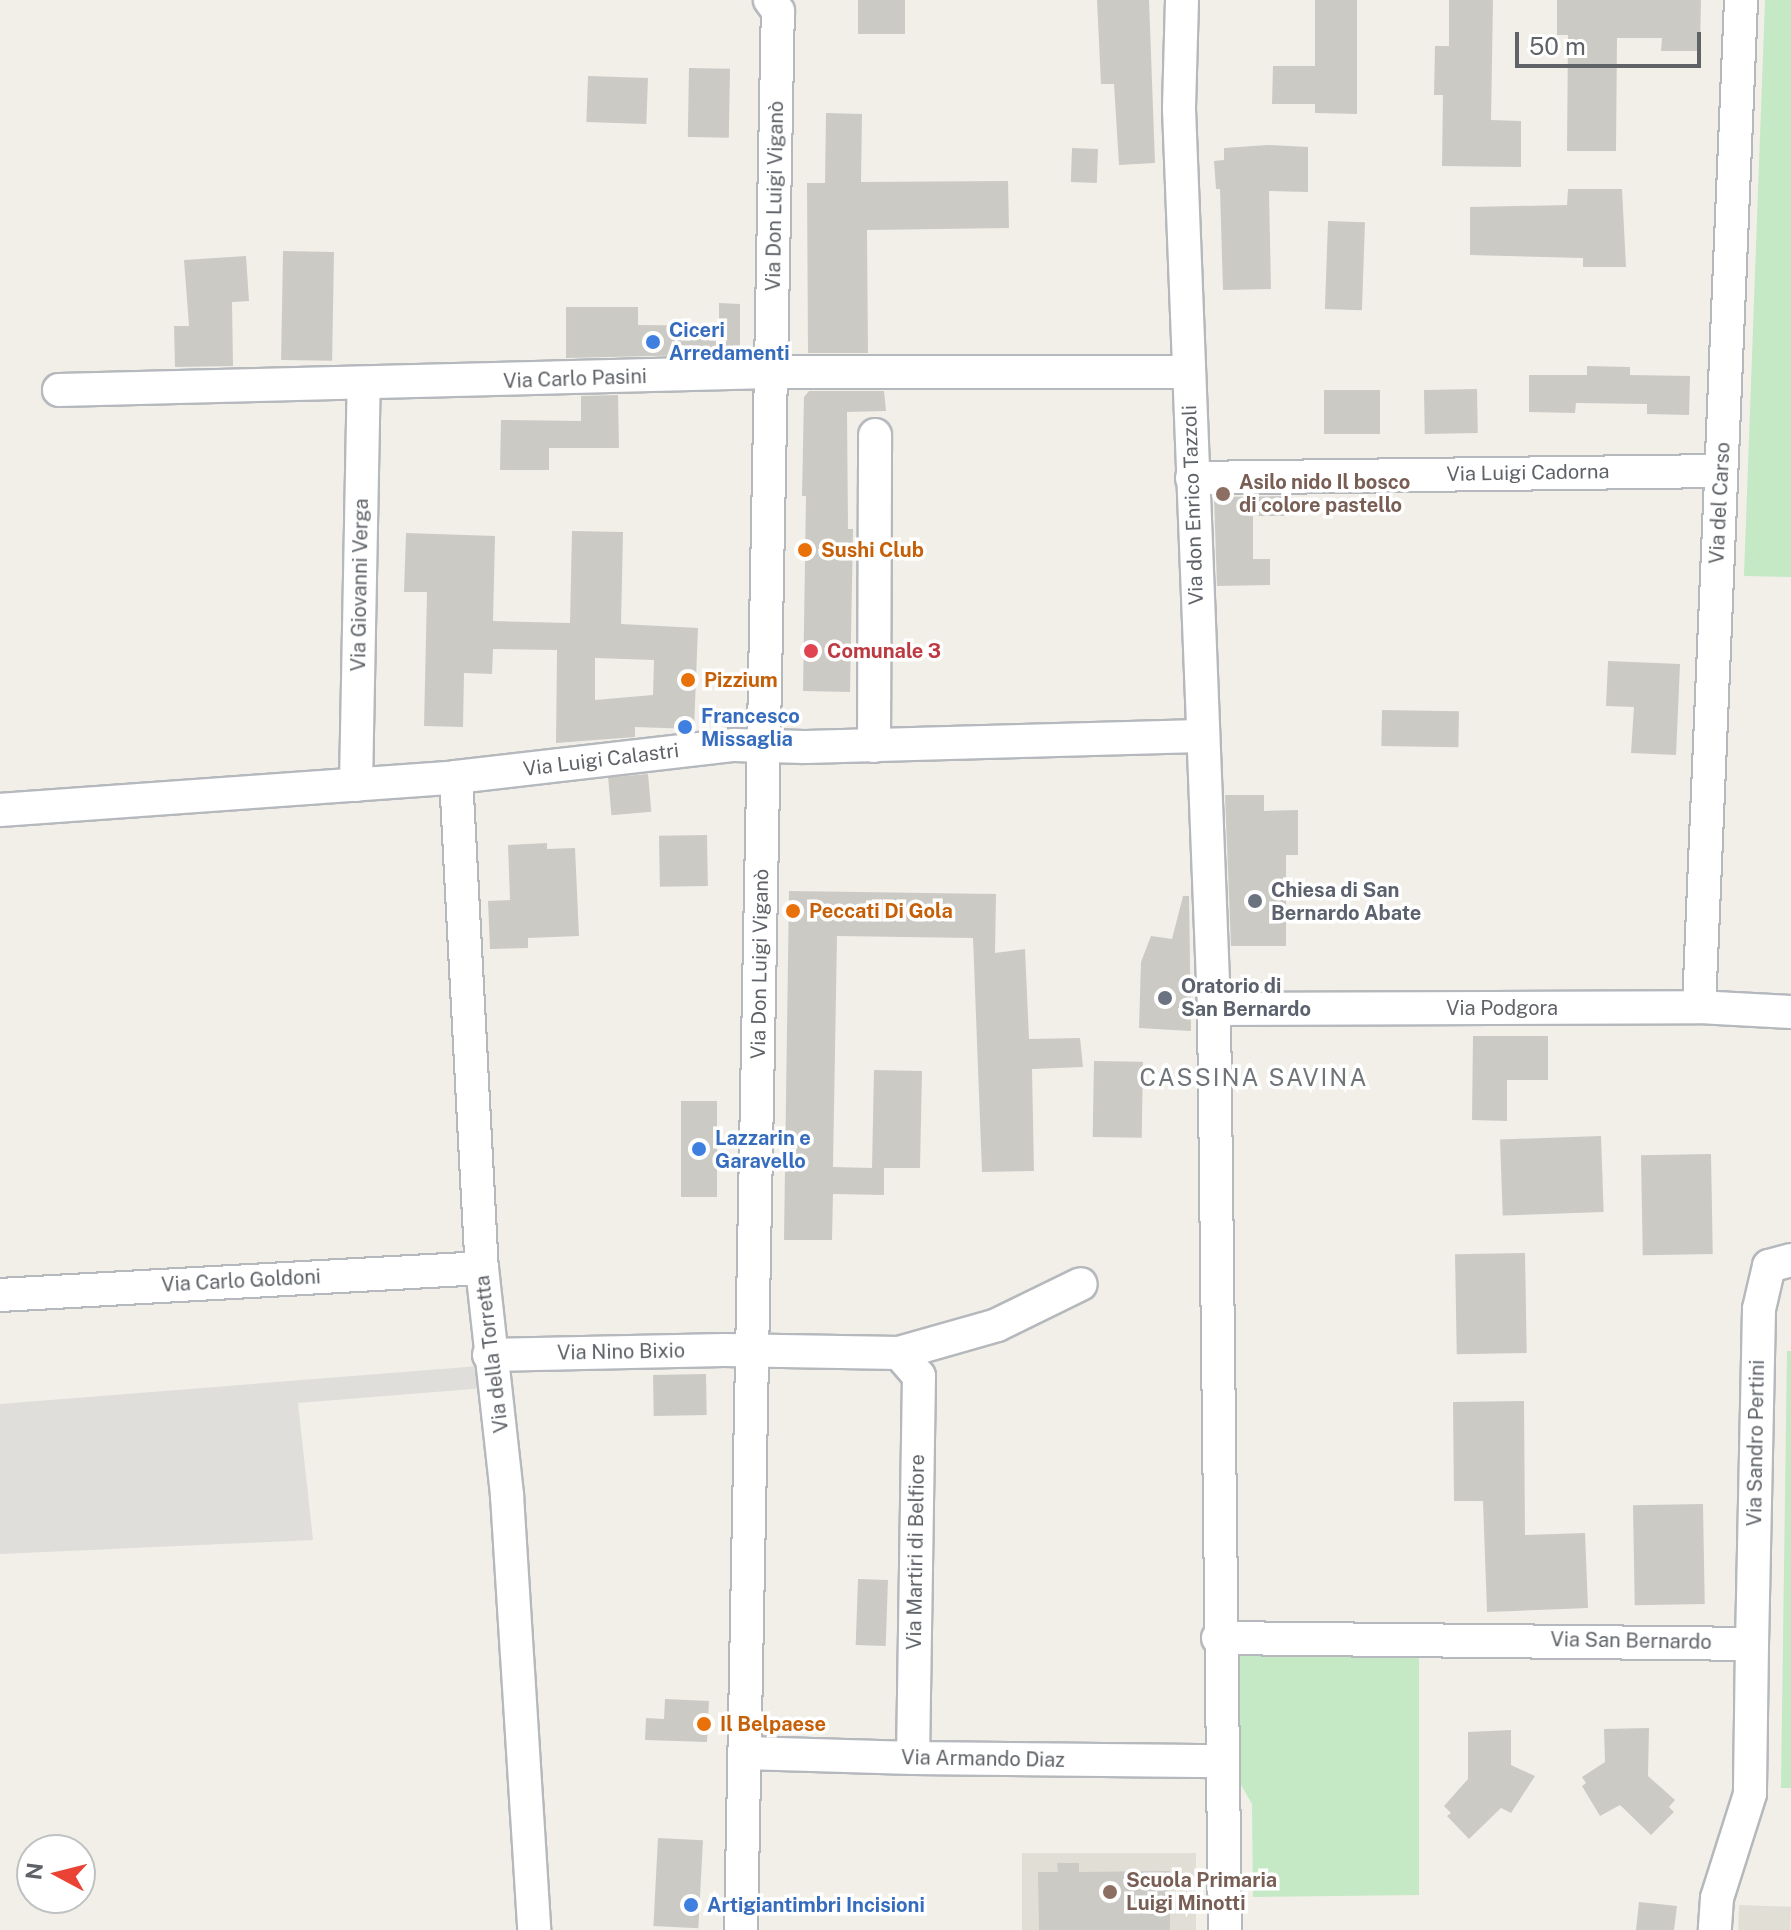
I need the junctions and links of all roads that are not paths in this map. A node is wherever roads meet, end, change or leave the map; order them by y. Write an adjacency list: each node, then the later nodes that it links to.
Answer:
1 (770, 0): 4 (street, Via Don Luigi Viganò)
2 (1182, 0): 5 (street, Via don Enrico Tazzoli)
3 (1741, 0): 9 (street, Via del Carso)
4 (771, 372): 5 (street, Via Carlo Pasini); 6 (street, Via Carlo Pasini); 12 (street, Via Don Luigi Viganò)
5 (1187, 372): 10 (street, Via don Enrico Tazzoli)
6 (364, 385): 7 (street, Via Carlo Pasini); 15 (street, Via Giovanni Verga)
7 (59, 390)
8 (875, 435): 13 (street)
9 (1720, 471): 10 (street, Via Luigi Cadorna); 17 (street, Via del Carso)
10 (1192, 478): 11 (street, Via don Enrico Tazzoli)
11 (1202, 736): 13 (street, Via Luigi Calastri); 18 (street, Via don Enrico Tazzoli)
12 (764, 745): 13 (street, Via Luigi Calastri); 14 (street, Via Luigi Calastri); 24 (street, Via Don Luigi Viganò)
13 (874, 746)
14 (456, 777): 15 (street, Via Luigi Calastri); 21 (street, Via della Torretta)
15 (356, 785): 16 (street, Via Luigi Calastri)
16 (0, 810)
17 (1699, 1007): 18 (street, Via Podgora); 19 (street, Via Podgora)
18 (1214, 1009): 27 (street)
19 (1791, 1012)
20 (1791, 1260): 28 (street, Via Sandro Pertini)
21 (482, 1268): 23 (street, Via Carlo Goldoni); 25 (street, Via della Torretta)
22 (1081, 1284): 26 (street, Via Nino Bixio)
23 (0, 1295)
24 (752, 1352): 25 (street, Via Nino Bixio); 26 (street, Via Nino Bixio); 29 (street, Via Don Luigi Viganò)
25 (489, 1355): 32 (street, Via della Torretta)
26 (909, 1364): 30 (street, Via Martiri di Belfiore)
27 (1218, 1638): 28 (street, Via San Bernardo); 31 (street)
28 (1752, 1644): 35 (street)
29 (745, 1753): 30 (street, Via Armando Diaz); 33 (street, Via Don Luigi Viganò)
30 (913, 1758): 31 (street, Via Armando Diaz)
31 (1222, 1761): 34 (street)
32 (534, 1930)
33 (741, 1930)
34 (1225, 1930)
35 (1715, 1930)

